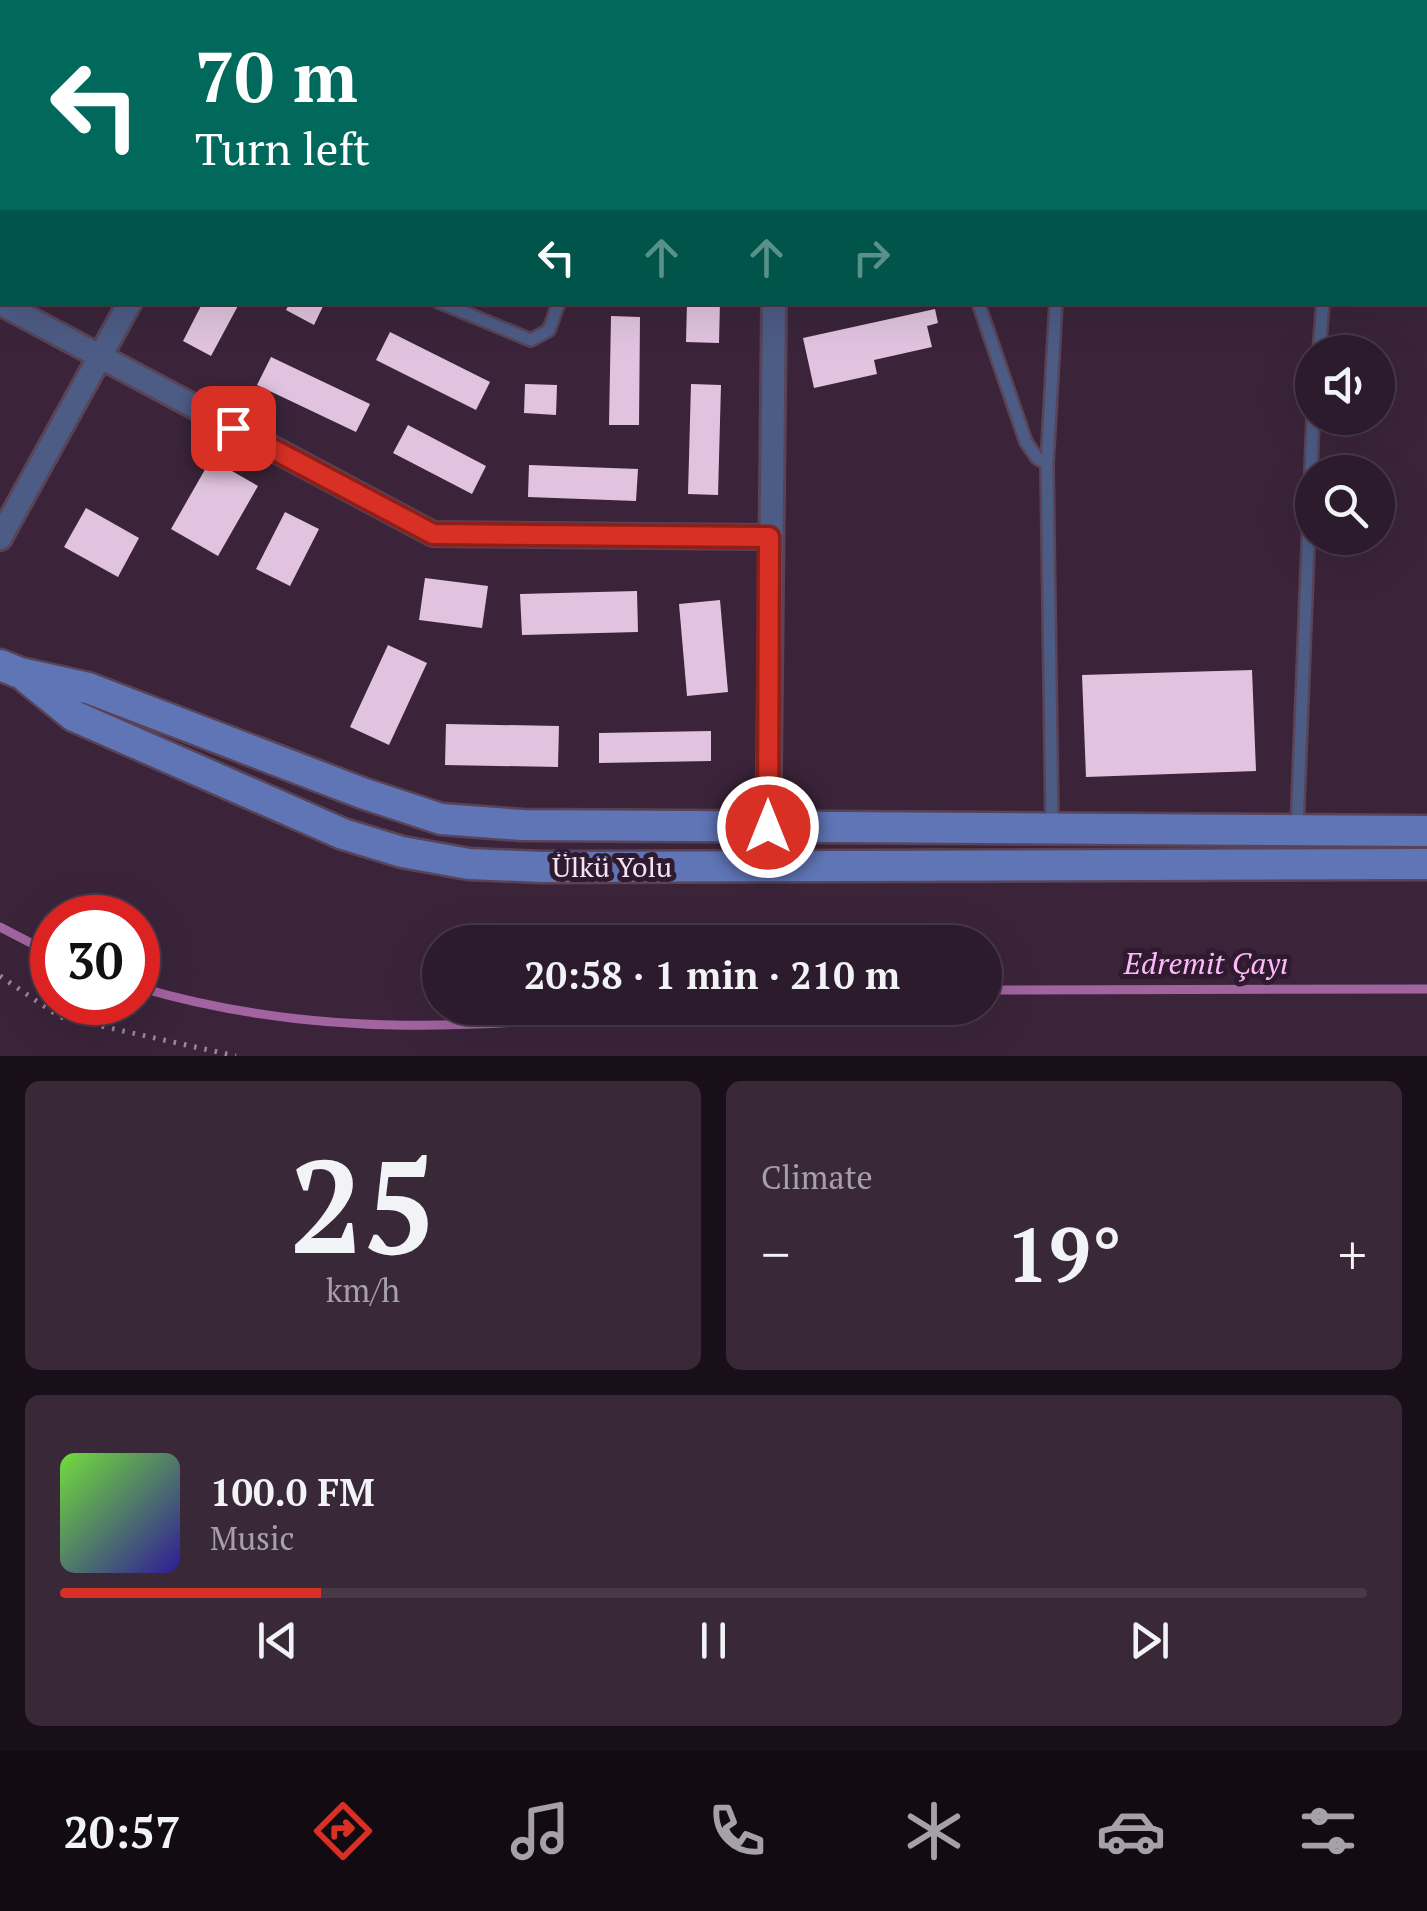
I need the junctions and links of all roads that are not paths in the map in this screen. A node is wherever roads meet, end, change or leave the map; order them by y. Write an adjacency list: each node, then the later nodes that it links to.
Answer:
1 (2, 305): 10 (street)
2 (128, 305): 10 (street)
3 (446, 305): 4 (lane)
4 (558, 305)
5 (774, 305): 13 (street)
6 (979, 305): 12 (lane)
7 (1056, 305): 12 (lane)
8 (1323, 305): 9 (lane)
9 (1320, 335)
10 (100, 357): 13 (street); 14 (street)
11 (1312, 435): 18 (lane)
12 (1047, 464): 17 (lane)
13 (769, 537): 16 (street)
14 (0, 538)
15 (10, 669): 16 (main road, Ülkü Yolu); 21 (main road, Ülkü Yolu)
16 (768, 827): 17 (main road, Ülkü Yolu); 21 (street)
17 (1052, 829): 18 (main road, Ülkü Yolu)
18 (1298, 830): 19 (main road, Ülkü Yolu)
19 (1427, 831)
20 (1427, 864): 21 (main road, Ülkü Yolu)
21 (768, 866)

